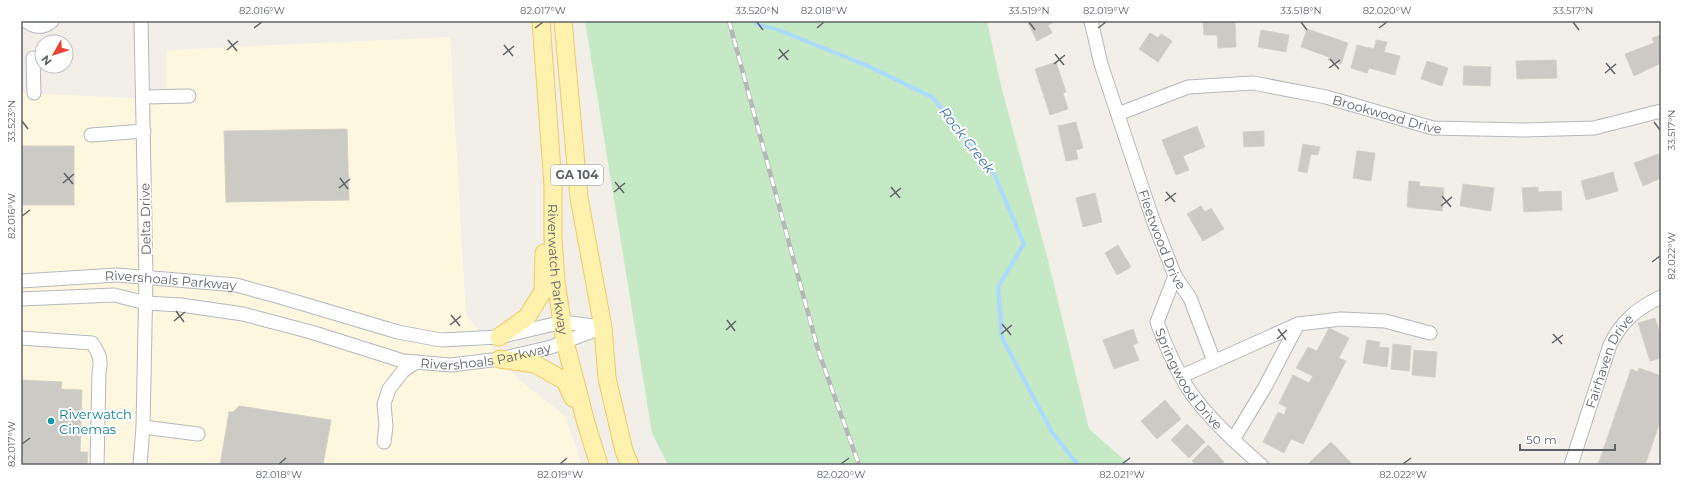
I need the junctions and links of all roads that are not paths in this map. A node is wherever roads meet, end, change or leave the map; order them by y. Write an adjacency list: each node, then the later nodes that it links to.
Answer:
1 (26, 21): 2 (street)
2 (52, 21)
3 (142, 21): 10 (street, Delta Drive)
4 (541, 21): 11 (main road, Riverwatch Parkway / GA 104)
5 (563, 21): 24 (main road, Riverwatch Parkway / GA 104)
6 (1091, 21): 13 (street)
7 (33, 58): 8 (street)
8 (34, 93)
9 (190, 96): 10 (street)
10 (144, 97): 14 (street, Delta Drive)
11 (546, 103): 22 (main road, Riverwatch Parkway / GA 104); 26 (main road)
12 (1661, 111): 13 (street, Brookwood Drive)
13 (1118, 114): 16 (street, Fleetwood Drive)
14 (144, 131): 15 (street); 17 (street, Delta Drive)
15 (91, 135)
16 (1175, 276): 30 (street, Fleetwood Drive); 32 (street, Springwood Drive)
17 (146, 277): 18 (street, Rivershoals Parkway); 21 (street, Delta Drive); 26 (street, Rivershoals Parkway)
18 (21, 281)
19 (1661, 298): 43 (street, Fairhaven Drive)
20 (21, 299): 21 (street, Rivershoals Parkway)
21 (146, 303): 31 (street, Rivershoals Parkway); 34 (street, Delta Drive)
22 (563, 322): 24 (street, Rivershoals Parkway); 26 (street, Rivershoals Parkway); 28 (main road, Riverwatch Parkway / GA 104)
23 (1298, 324): 25 (street); 30 (street); 36 (street)
24 (602, 327): 28 (street, Rivershoals Parkway); 41 (main road, GA 104)
25 (1430, 333)
26 (499, 337)
27 (21, 338): 38 (street)
28 (565, 342): 29 (street, Rivershoals Parkway); 33 (main road, Riverwatch Parkway / GA 104)
29 (500, 359): 31 (street, Rivershoals Parkway); 33 (main road)
30 (1214, 361): 32 (street)
31 (416, 362): 37 (street)
32 (1182, 376): 36 (street, Springwood Drive)
33 (586, 423): 40 (main road, Riverwatch Parkway / GA 104)
34 (143, 427): 35 (street); 39 (street, Delta Drive)
35 (198, 434)
36 (1233, 440): 42 (street, Springwood Drive)
37 (384, 442)
38 (97, 465)
39 (140, 465)
40 (599, 465)
41 (630, 465)
42 (1261, 465)
43 (1572, 465)

